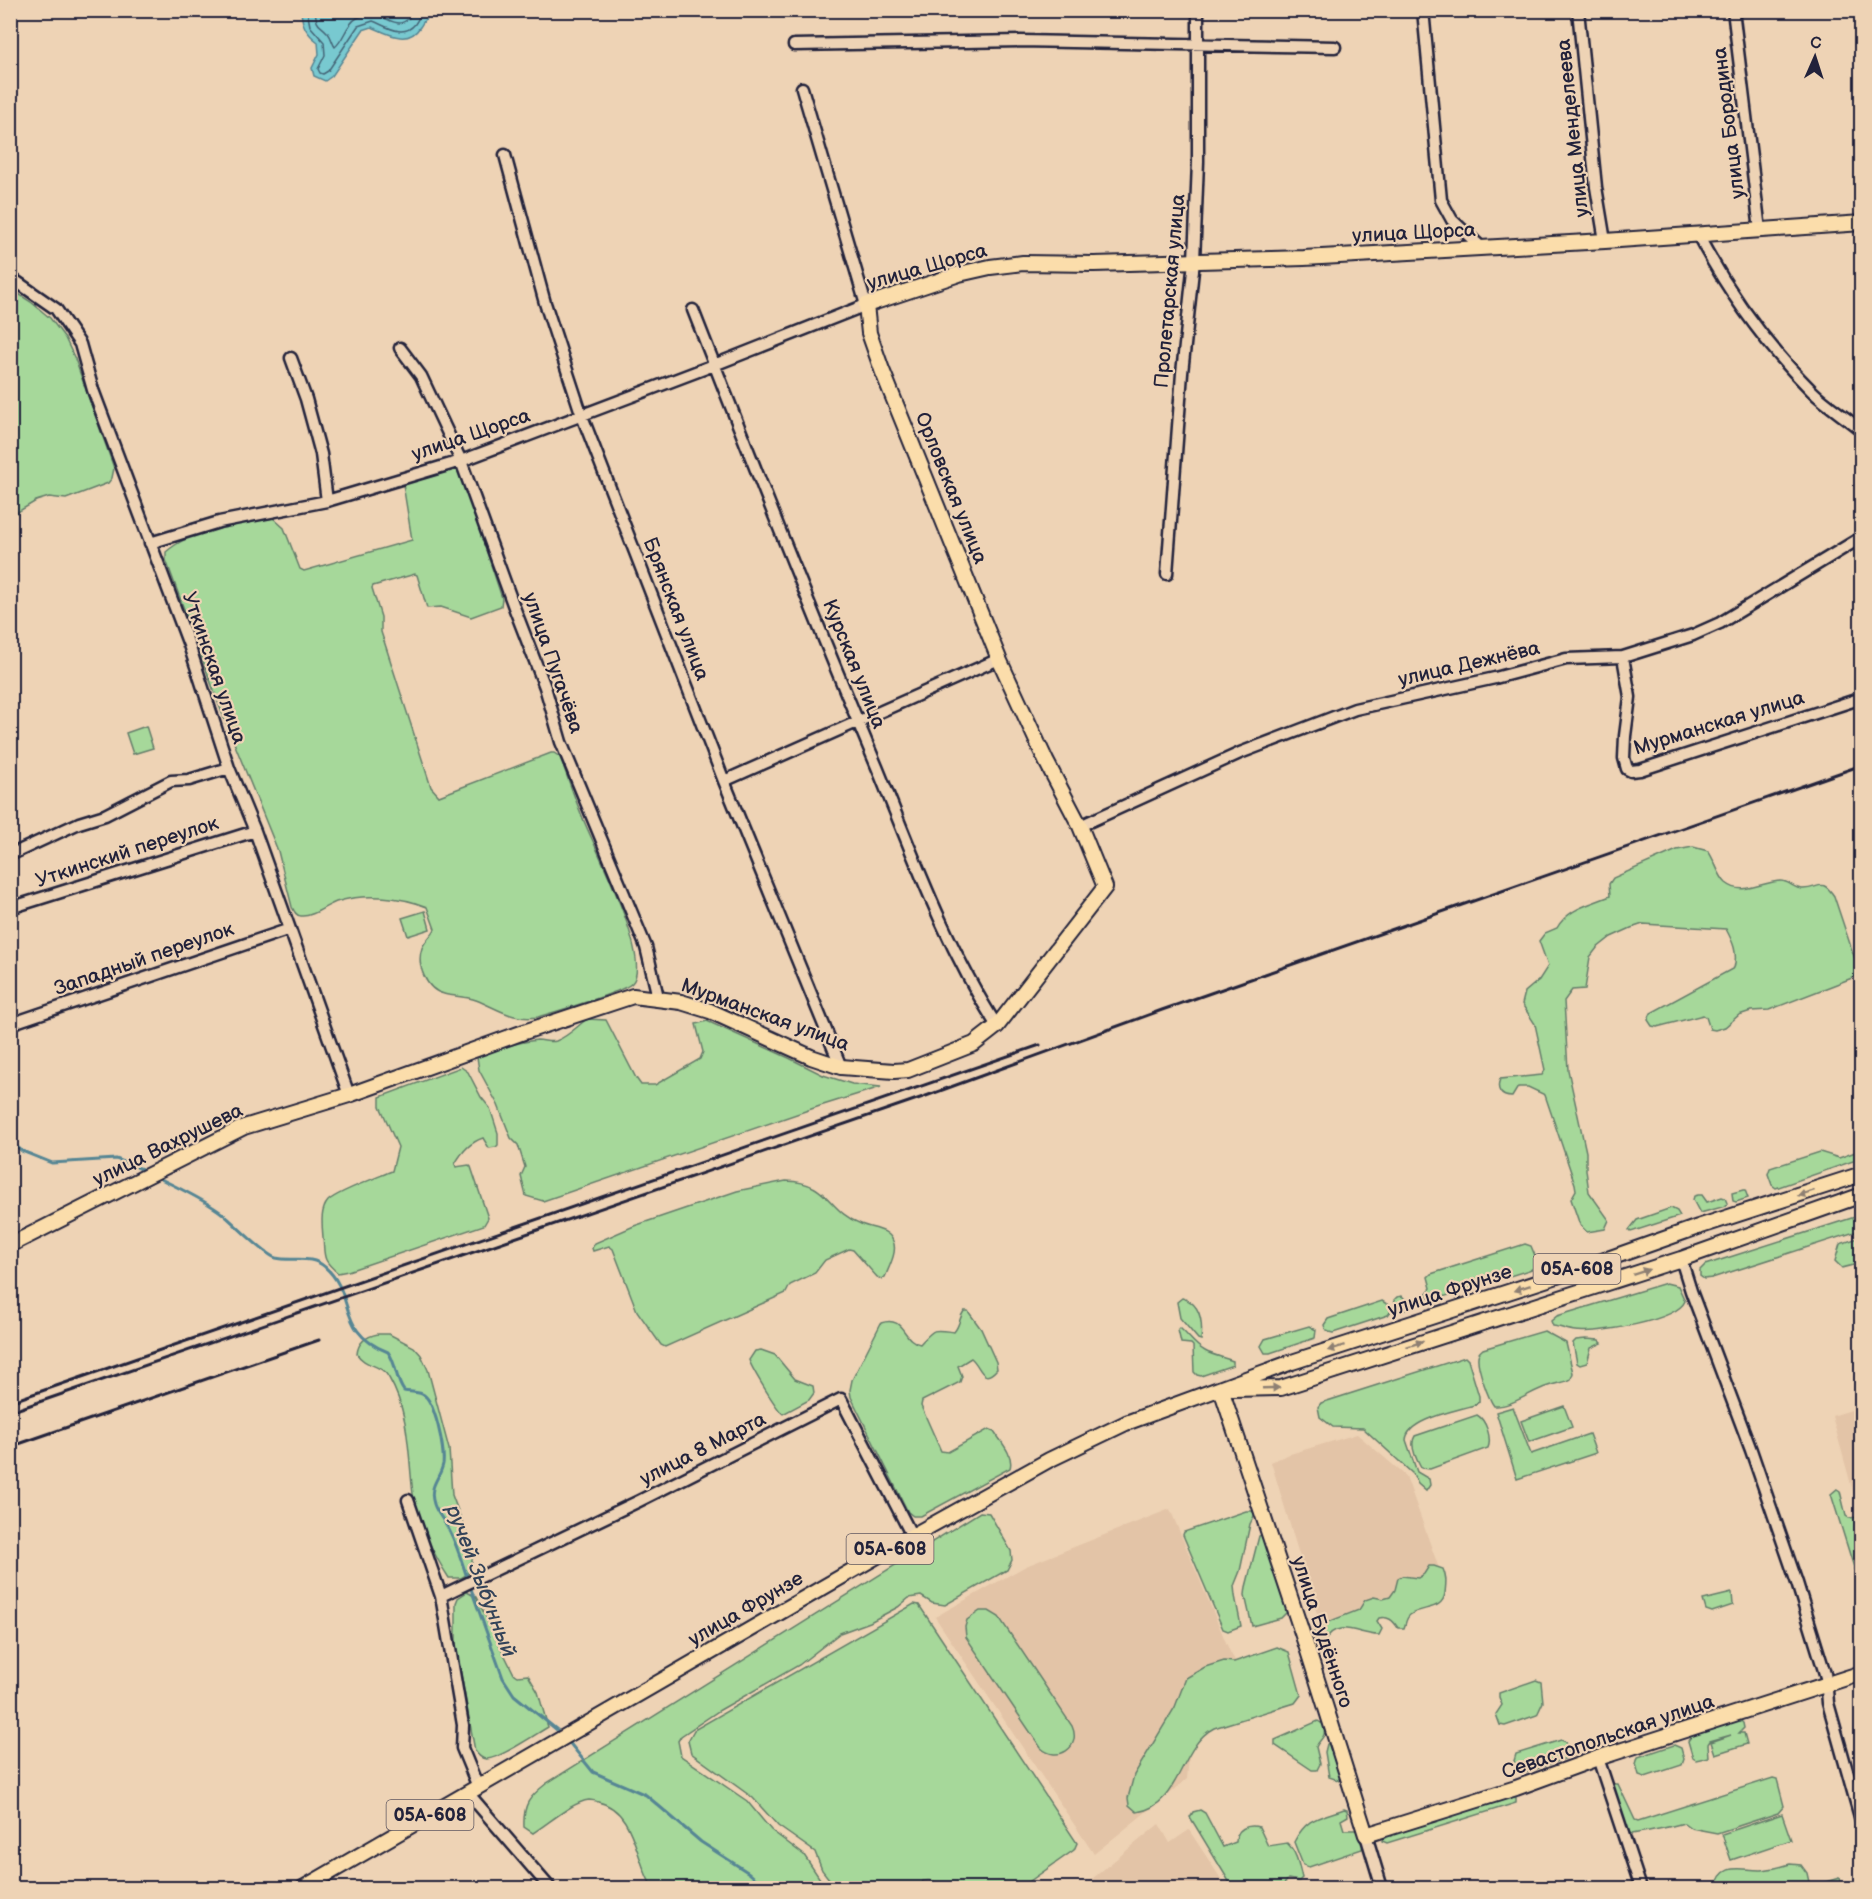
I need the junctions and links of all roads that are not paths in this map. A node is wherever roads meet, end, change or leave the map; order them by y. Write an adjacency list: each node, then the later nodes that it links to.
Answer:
1 (1198, 10): 5 (street, Пролетарская улица)
2 (1423, 10): 14 (street)
3 (1578, 10): 13 (street, улица Менделеева)
4 (1734, 10): 11 (street, улица Бородина)
5 (1197, 44): 6 (street); 7 (street); 15 (street, Пролетарская улица)
6 (794, 45)
7 (1335, 47)
8 (802, 88): 17 (street, Орловская улица)
9 (505, 155): 22 (street, Брянская улица)
10 (1862, 223): 11 (main road, улица Щорса)
11 (1760, 230): 12 (main road, улица Щорса)
12 (1698, 235): 13 (main road, улица Щорса); 23 (street)
13 (1605, 242): 14 (main road, улица Щорса)
14 (1482, 248): 15 (main road, улица Щорса)
15 (1194, 261): 17 (main road, улица Щорса); 28 (street, Пролетарская улица)
16 (10, 277): 27 (street, Уткинская улица)
17 (866, 305): 21 (street, улица Щорса); 30 (main road, Орловская улица)
18 (693, 310): 21 (street, Курская улица)
19 (400, 348): 24 (street, улица Пугачёва)
20 (291, 358): 25 (street)
21 (714, 365): 22 (street, улица Щорса); 32 (street, Курская улица)
22 (582, 416): 24 (street, улица Щорса); 34 (street, Брянская улица)
23 (1862, 431)
24 (461, 461): 25 (street, улица Щорса); 41 (street, улица Пугачёва)
25 (327, 501): 27 (street, улица Щорса)
26 (1862, 537): 29 (street, улица Дежнёва)
27 (150, 543): 33 (street, Уткинская улица)
28 (1167, 574)
29 (1623, 657): 31 (street, Мурманская улица); 35 (street, улица Дежнёва)
30 (999, 659): 32 (street); 35 (main road, Орловская улица)
31 (1862, 698)
32 (858, 722): 34 (street); 43 (street, Курская улица)
33 (229, 768): 36 (street, Уткинская улица); 37 (street)
34 (724, 781): 44 (street, Брянская улица)
35 (1080, 826): 38 (main road, Орловская улица)
36 (255, 831): 39 (street, Уткинский переулок); 40 (street, Уткинская улица)
37 (10, 855)
38 (1105, 887): 43 (main road, Мурманская улица)
39 (10, 908)
40 (290, 929): 42 (street, Западный переулок); 45 (street, Уткинская улица)
41 (658, 997): 44 (main road, Мурманская улица); 45 (main road, Мурманская улица)
42 (10, 1024)
43 (997, 1026): 44 (main road, Мурманская улица)
44 (841, 1067)
45 (349, 1095): 48 (main road, улица Вахрушева)
46 (1862, 1174): 50 (main road, улица Фрунзе / 05А-608, one-way to 50)
47 (1862, 1195): 49 (main road, улица Фрунзе / 05А-608)
48 (10, 1245)
49 (1681, 1259): 50 (main road, улица Фрунзе / 05А-608, one-way to 49); 55 (street)
50 (1221, 1389): 52 (main road, улица Фрунзе / 05А-608); 59 (main road, улица Будённого)
51 (408, 1500): 53 (street)
52 (912, 1536): 53 (street, улица 8 Марта); 57 (main road, улица Фрунзе / 05А-608)
53 (441, 1596): 57 (street)
54 (1862, 1673): 55 (main road, Севастопольская улица)
55 (1826, 1685): 56 (main road, Севастопольская улица); 58 (street)
56 (1598, 1758): 59 (main road, Севастопольская улица); 63 (street)
57 (473, 1790): 60 (main road, улица Фрунзе / 05А-608); 61 (street)
58 (1862, 1824)
59 (1366, 1835): 62 (street, улица Будённого)
60 (303, 1888)
61 (550, 1888)
62 (1382, 1888)
63 (1641, 1888)

